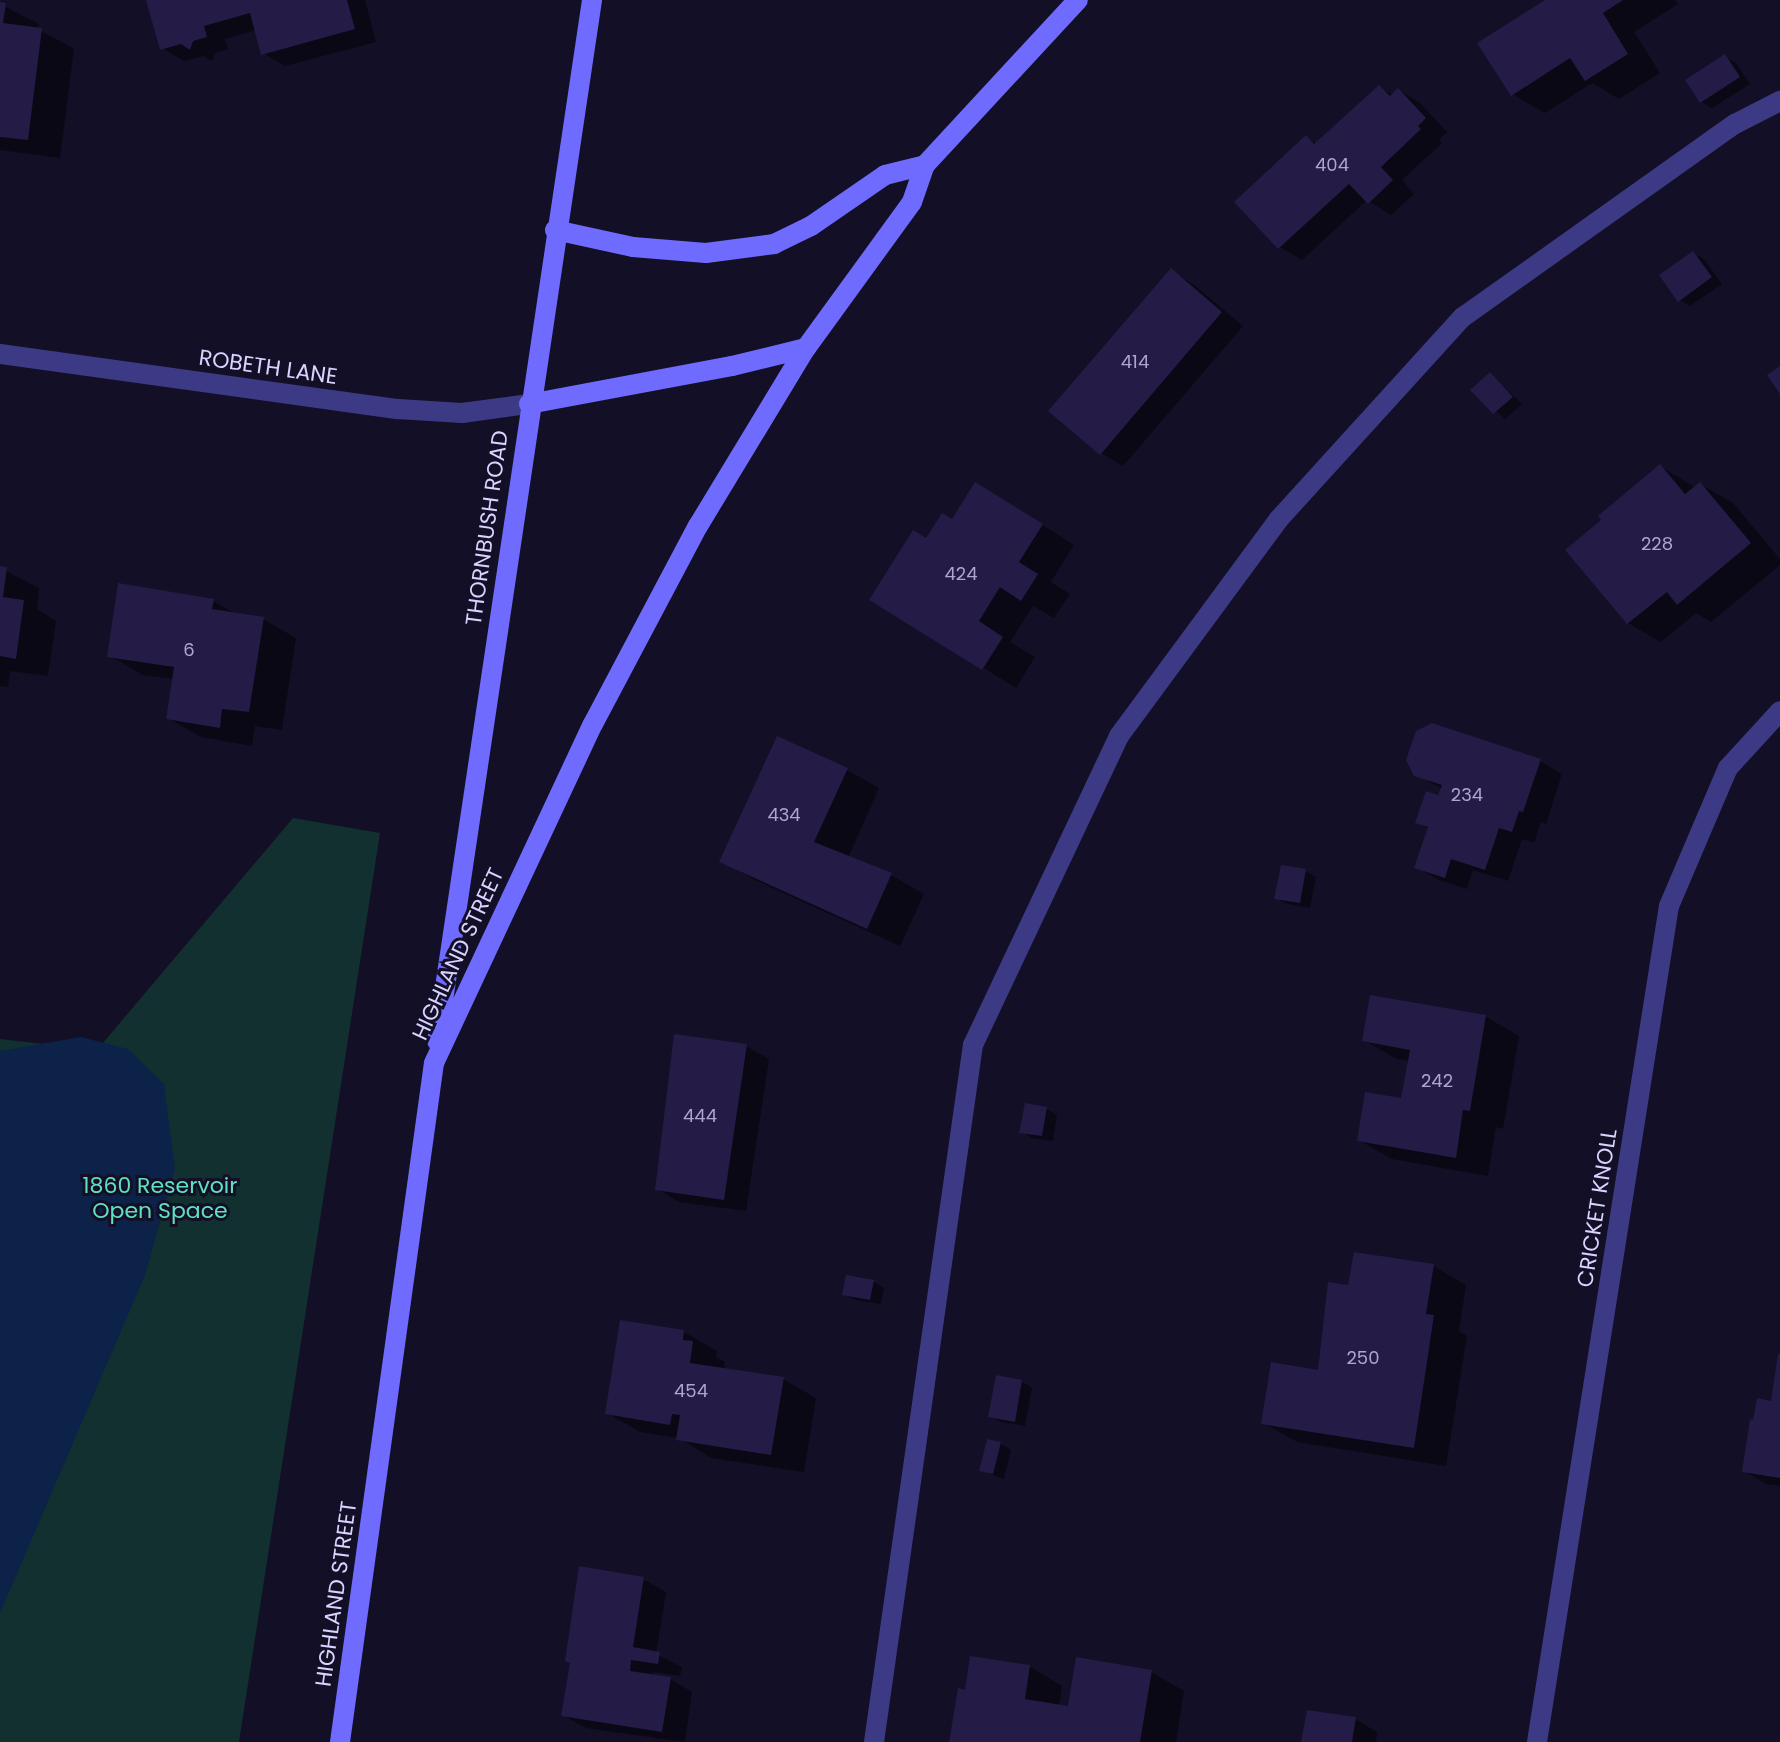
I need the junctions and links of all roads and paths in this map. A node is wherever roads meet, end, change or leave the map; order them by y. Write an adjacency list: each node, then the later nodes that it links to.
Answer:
1 (592, 0): 5 (street, THORNBUSH ROAD)
2 (1078, 0): 4 (street, HIGHLAND STREET)
3 (1780, 101): 12 (street)
4 (925, 165): 5 (street); 6 (street, HIGHLAND STREET)
5 (555, 230): 8 (street, THORNBUSH ROAD)
6 (806, 348): 8 (street); 10 (street, HIGHLAND STREET)
7 (0, 354): 8 (street, ROBETH LANE)
8 (529, 404): 10 (street, THORNBUSH ROAD)
9 (1780, 711): 13 (street, CRICKET KNOLL)
10 (434, 1063): 11 (street, HIGHLAND STREET)
11 (340, 1742)
12 (874, 1742)
13 (1537, 1742)

